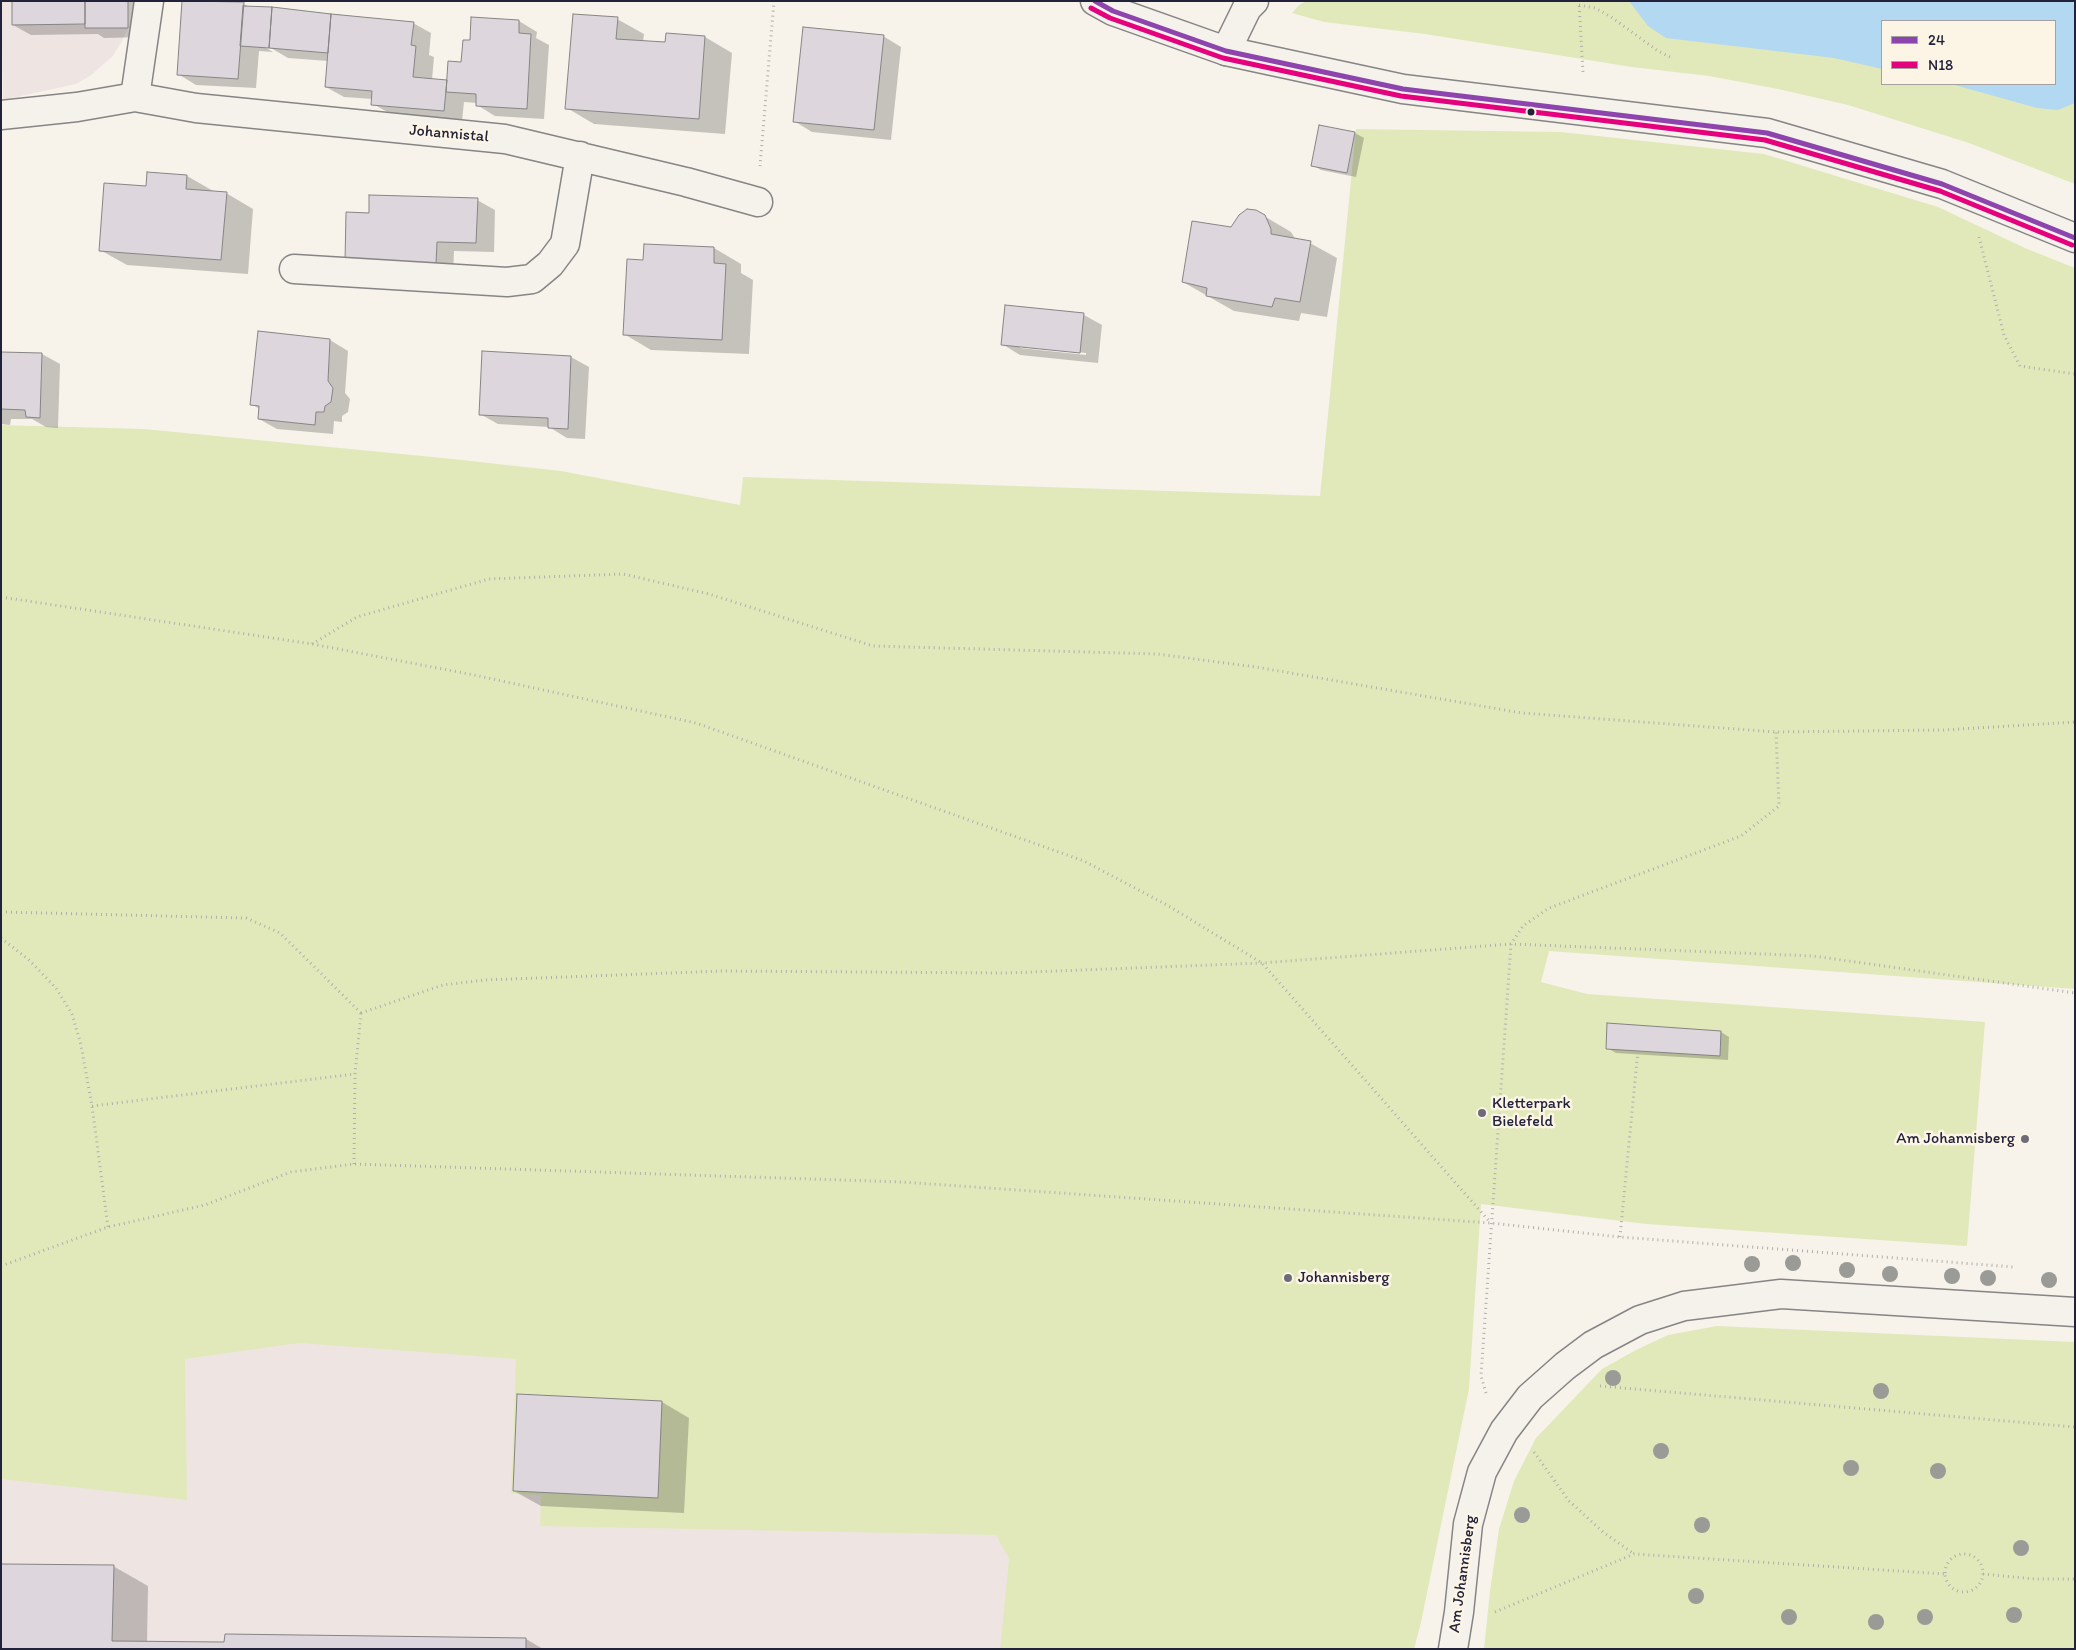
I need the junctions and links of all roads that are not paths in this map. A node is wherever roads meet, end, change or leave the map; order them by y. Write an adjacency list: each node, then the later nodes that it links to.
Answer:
1 (149, 1): 5 (street)
2 (1095, 1): 4 (street)
3 (1254, 1): 4 (street)
4 (1226, 51): 9 (street)
5 (135, 97): 6 (street, Johannistal); 7 (street, Johannistal)
6 (1, 115)
7 (580, 156): 8 (street, Johannistal); 10 (street)
8 (758, 202)
9 (2075, 238)
10 (294, 269)
11 (2075, 1312): 12 (street, Am Johannisberg)
12 (1452, 1649)

